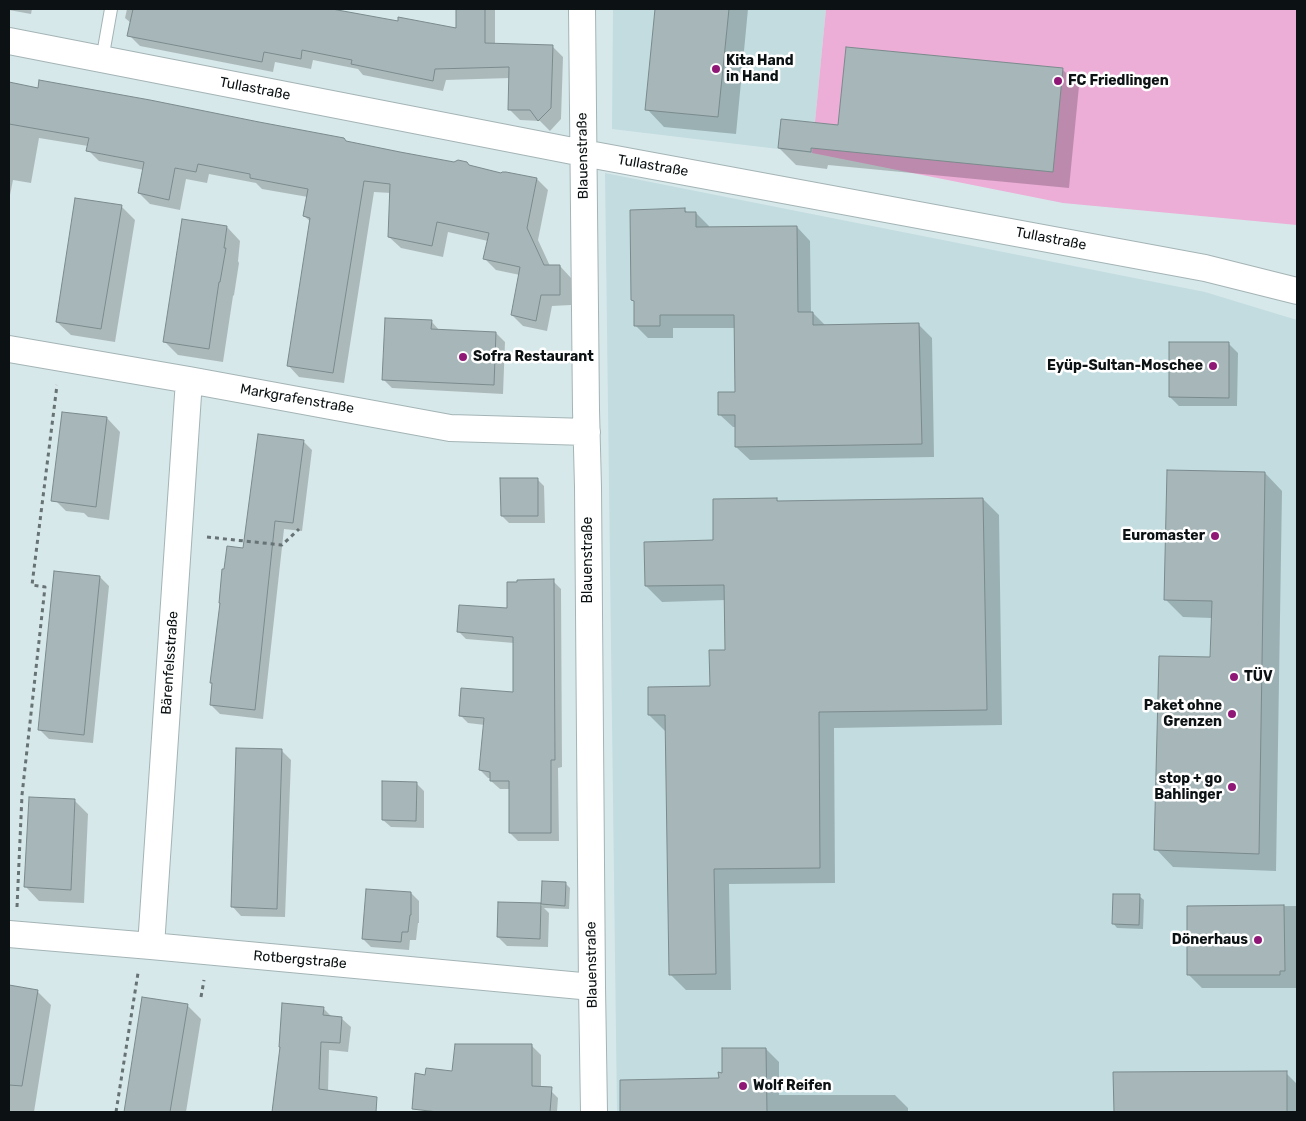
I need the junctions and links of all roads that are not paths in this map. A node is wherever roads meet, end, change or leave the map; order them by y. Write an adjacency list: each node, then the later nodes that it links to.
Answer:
1 (111, 9): 4 (lane)
2 (582, 9): 5 (street, Blauenstraße)
3 (9, 41): 4 (street, Tullastraße)
4 (102, 60): 5 (street, Tullastraße)
5 (583, 152): 6 (street, Tullastraße); 9 (street, Blauenstraße)
6 (1297, 291)
7 (9, 349): 8 (street, Markgrafenstraße)
8 (190, 380): 9 (street, Markgrafenstraße); 11 (street, Bärenfelsstraße)
9 (586, 432): 12 (street, Blauenstraße)
10 (12, 935): 11 (street, Rotbergstraße)
11 (145, 956): 12 (street, Rotbergstraße)
12 (592, 987): 13 (street, Blauenstraße)
13 (594, 1112)

